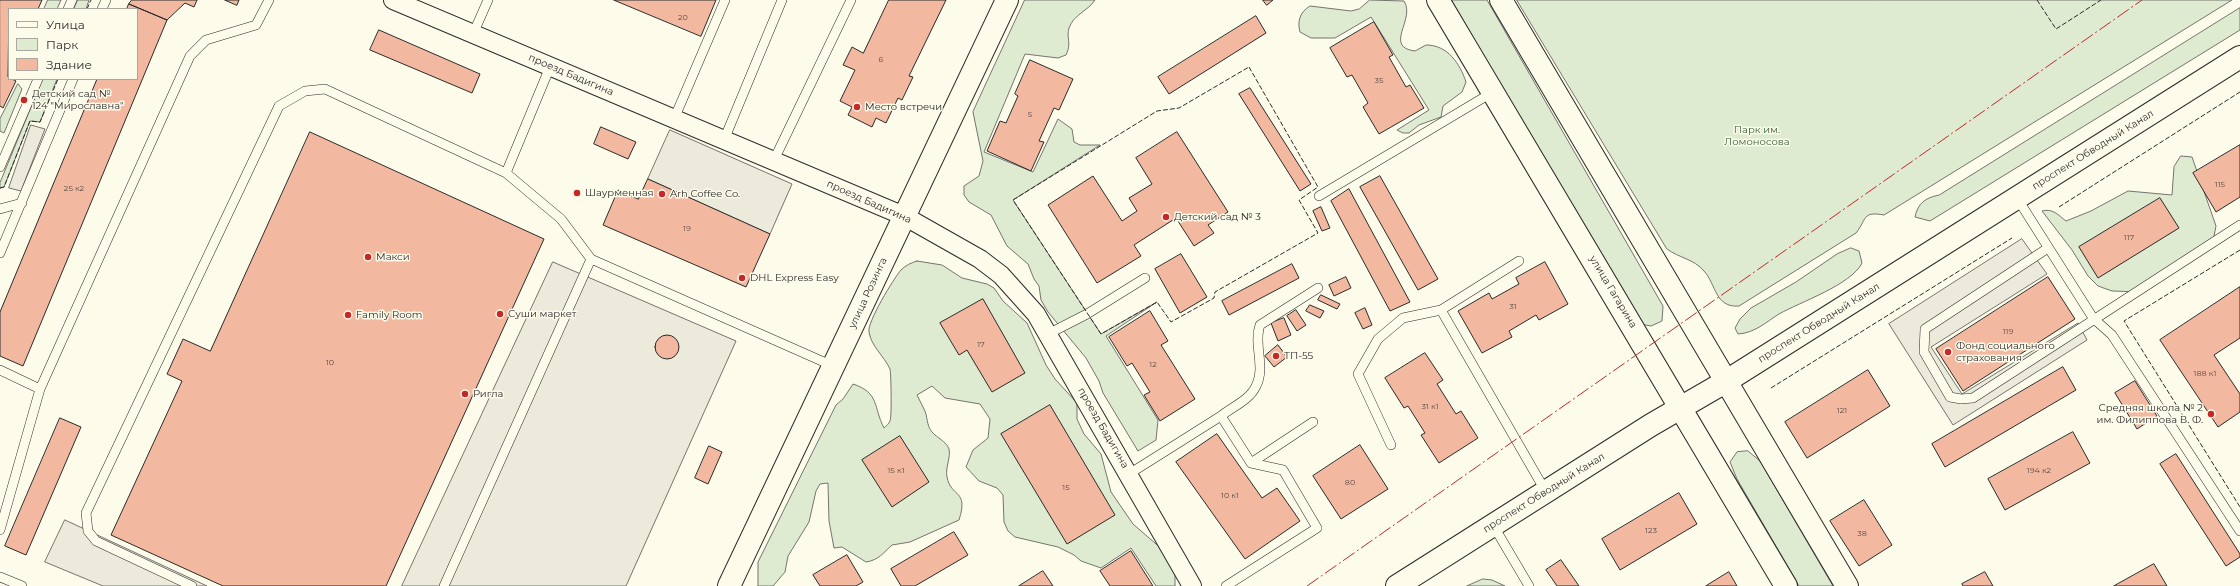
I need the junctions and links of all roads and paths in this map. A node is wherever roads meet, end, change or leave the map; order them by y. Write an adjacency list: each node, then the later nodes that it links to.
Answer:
1 (270, 0): 39 (lane)
2 (393, 0): 10 (street, проезд Бадигина)
3 (488, 0): 10 (lane)
4 (725, 0): 16 (lane)
5 (782, 0): 17 (lane)
6 (851, 0): 18 (lane)
7 (1007, 0): 25 (main road, улица Розинга)
8 (1438, 0): 15 (main road, улица Гагарина)
9 (1501, 0): 38 (main road)
10 (473, 34): 12 (street, проезд Бадигина)
11 (2240, 57): 22 (main road, проспект Обводный Канал)
12 (550, 66): 16 (street, проезд Бадигина); 20 (lane)
13 (38, 80): 19 (lane)
14 (73, 80): 23 (lane)
15 (1493, 92): 21 (lane); 40 (main road, улица Гагарина)
16 (674, 119): 17 (street, проезд Бадигина)
17 (724, 140): 18 (street, проезд Бадигина)
18 (774, 160): 25 (street, проезд Бадигина)
19 (0, 167)
20 (506, 173): 29 (lane); 52 (lane)
21 (1319, 196)
22 (2017, 198): 27 (lane); 38 (main road, проспект Обводный Канал)
23 (22, 203): 24 (lane); 28 (lane)
24 (0, 209)
25 (904, 216): 35 (street, проезд Бадигина); 36 (main road, улица Розинга)
26 (2240, 225): 34 (lane)
27 (2048, 248): 34 (lane); 34 (lane)
28 (0, 253)
29 (591, 259): 36 (lane); 53 (lane)
30 (1519, 261): 33 (lane)
31 (1145, 278): 35 (lane)
32 (1318, 288): 41 (lane)
33 (1440, 310): 43 (lane); 46 (lane)
34 (2093, 318): 49 (lane)
35 (1048, 334): 45 (street, проезд Бадигина)
36 (833, 366): 54 (main road, улица Розинга)
37 (0, 370): 39 (lane)
38 (1725, 382): 40 (main road, проспект Обводный Канал); 60 (main road)
39 (40, 389): 48 (lane)
40 (1681, 407): 46 (main road, проспект Обводный Канал); 59 (main road, улица Гагарина)
41 (1221, 416): 44 (lane); 45 (lane)
42 (1313, 422): 44 (lane)
43 (1391, 445)
44 (1251, 464): 56 (lane)
45 (1129, 474): 55 (street, проезд Бадигина)
46 (1546, 493): 47 (main road, проспект Обводный Канал)
47 (1493, 525): 57 (main road, проспект Обводный Канал); 58 (lane)
48 (0, 530)
49 (2240, 531)
50 (0, 577): 51 (lane)
51 (22, 586)
52 (192, 586)
53 (444, 586)
54 (729, 586)
55 (1192, 586)
56 (1226, 586)
57 (1396, 586)
58 (1529, 586)
59 (1786, 586)
60 (1847, 586)

